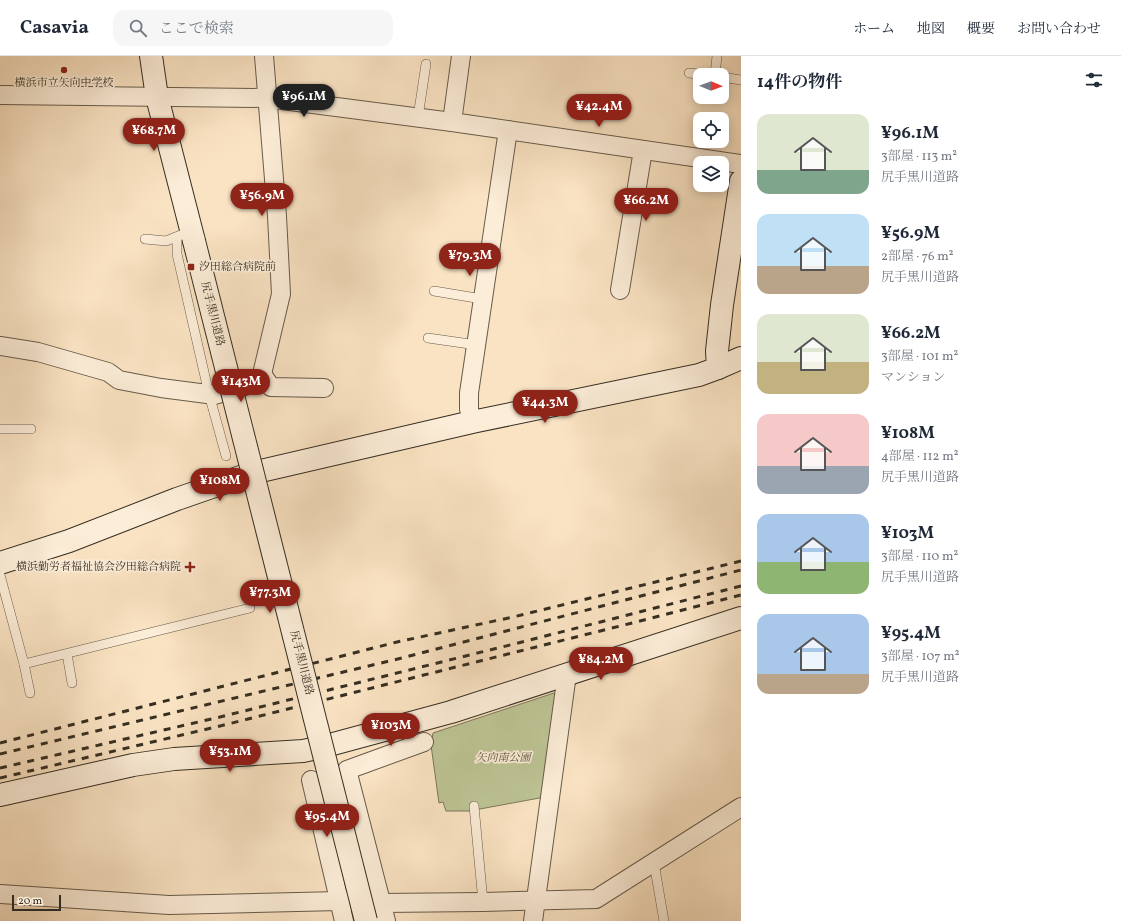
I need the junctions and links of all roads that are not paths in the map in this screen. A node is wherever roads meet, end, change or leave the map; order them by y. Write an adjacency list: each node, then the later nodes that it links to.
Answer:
1 (151, 56): 12 (street, 尻手黒川道路)
2 (264, 56): 13 (street)
3 (460, 56): 15 (street)
4 (717, 56): 6 (lane)
5 (426, 64): 14 (lane)
6 (716, 68)
7 (689, 73): 8 (lane)
8 (693, 73)
9 (729, 78): 10 (lane)
10 (741, 80)
11 (0, 95): 12 (street)
12 (157, 97): 13 (street); 20 (street, 尻手黒川道路)
13 (267, 98): 14 (street); 30 (street)
14 (418, 117): 15 (street)
15 (452, 122): 16 (street)
16 (508, 130): 17 (street); 24 (street)
17 (643, 150): 18 (street); 22 (street)
18 (741, 164)
19 (741, 181): 29 (street)
20 (187, 236): 21 (lane); 32 (lane); 37 (street, 尻手黒川道路, bridge)
21 (145, 239)
22 (620, 290)
23 (434, 291): 24 (lane)
24 (482, 299): 26 (street)
25 (428, 338): 26 (lane)
26 (477, 345): 33 (street)
27 (0, 346): 32 (street)
28 (741, 358): 29 (street)
29 (718, 368): 33 (street)
30 (262, 374): 31 (street); 32 (street)
31 (324, 388)
32 (209, 394): 36 (lane)
33 (472, 422): 37 (street)
34 (0, 429): 35 (lane)
35 (30, 429)
36 (226, 456)
37 (252, 473): 38 (street); 48 (street, 尻手黒川道路, bridge)
38 (0, 563)
39 (0, 575): 43 (lane)
40 (250, 608): 42 (lane)
41 (741, 618): 44 (street)
42 (67, 654): 43 (lane); 45 (lane)
43 (24, 664): 46 (lane)
44 (567, 674): 48 (street); 55 (street)
45 (72, 683)
46 (30, 693)
47 (424, 742): 57 (street)
48 (322, 747): 50 (street); 59 (street, 尻手黒川道路, bridge)
49 (311, 780): 58 (street)
50 (0, 795)
51 (474, 806): 56 (lane)
52 (741, 807): 53 (street)
53 (654, 863): 55 (street); 62 (lane)
54 (0, 894): 58 (street)
55 (536, 901): 56 (street); 61 (street)
56 (483, 902): 57 (street)
57 (381, 903): 58 (street); 60 (street)
58 (342, 914)
59 (366, 921)
60 (386, 921)
61 (533, 921)
62 (664, 921)

